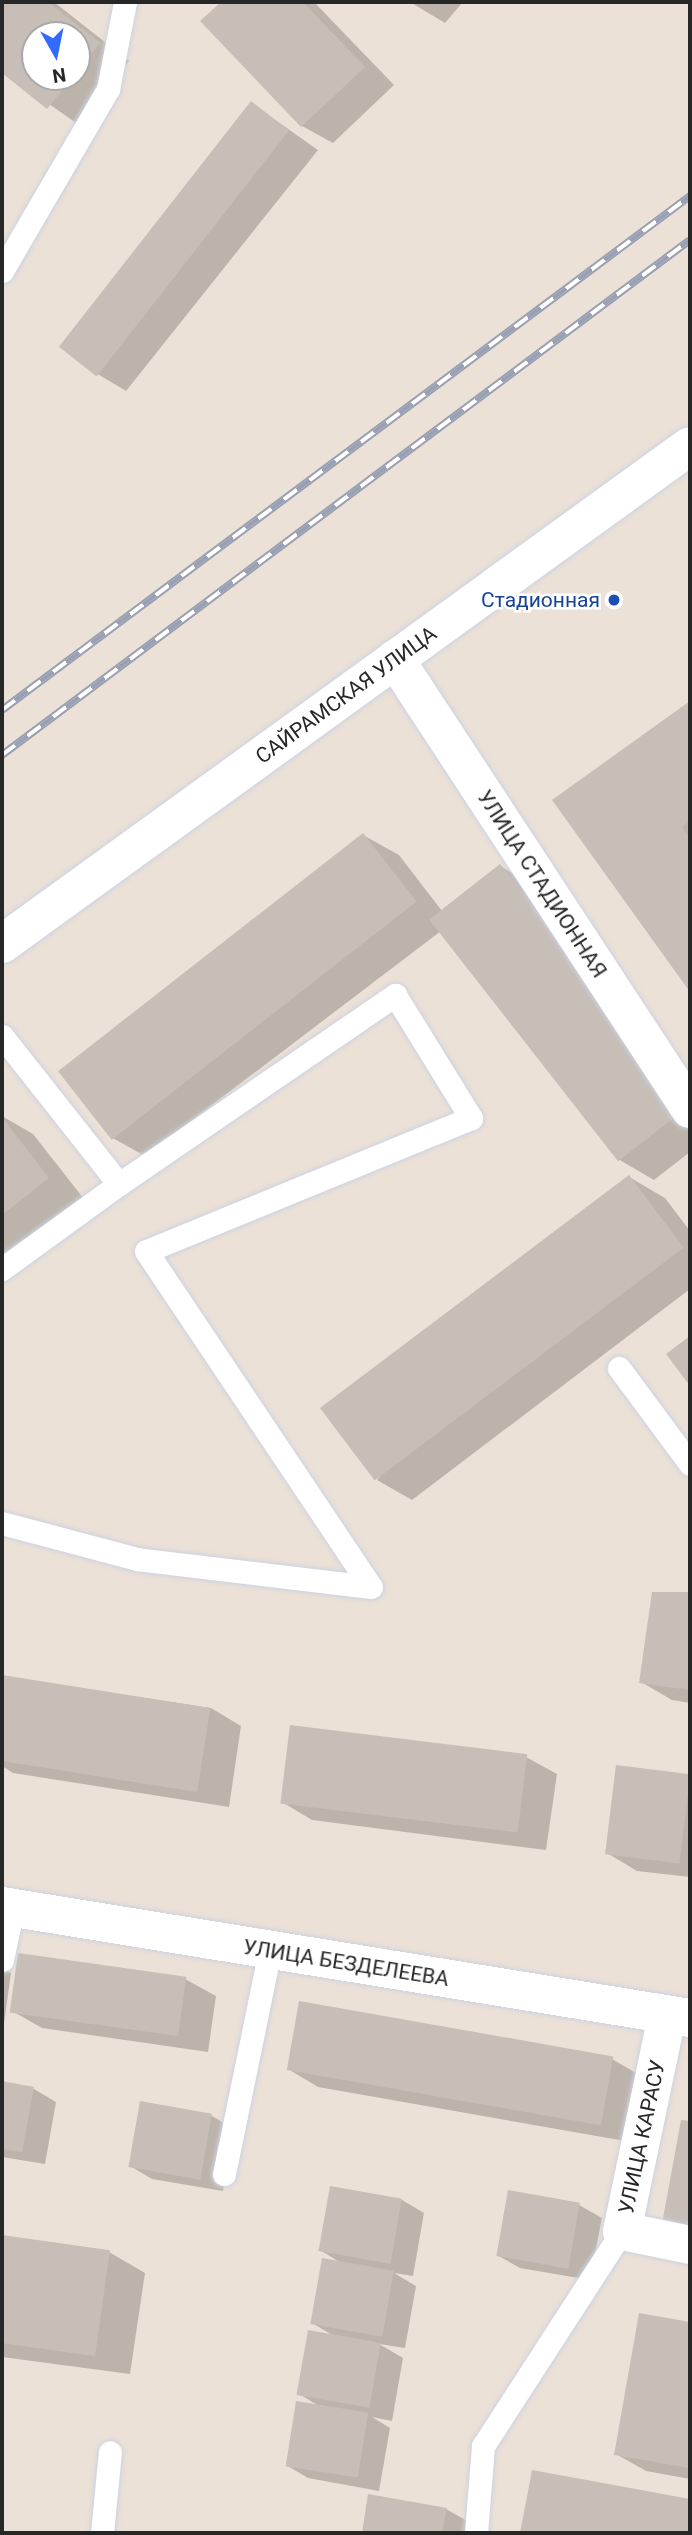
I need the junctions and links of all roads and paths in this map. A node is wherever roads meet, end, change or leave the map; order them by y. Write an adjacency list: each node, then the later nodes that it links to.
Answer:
1 (125, 2): 2 (lane)
2 (2, 271)
3 (690, 446): 4 (street, САЙРАМСКАЯ УЛИЦА)
4 (395, 659): 5 (street, САЙРАМСКАЯ УЛИЦА); 7 (street, УЛИЦА СТАДИОННАЯ)
5 (2, 944)
6 (2, 1037): 8 (lane)
7 (690, 1109)
8 (119, 1184): 9 (lane); 12 (lane)
9 (2, 1269)
10 (620, 1367): 11 (lane)
11 (690, 1464)
12 (2, 1523)
13 (7, 1907): 14 (street, УЛИЦА БЕЗДЕЛЕЕВА); 15 (lane)
14 (270, 1950): 16 (street, УЛИЦА БЕЗДЕЛЕЕВА); 17 (lane)
15 (2, 1960)
16 (678, 2017): 18 (street, УЛИЦА КАРАСУ)
17 (224, 2174)
18 (622, 2231): 19 (street, УЛИЦА КАРАСУ); 22 (lane)
19 (690, 2245)
20 (110, 2452): 21 (lane)
21 (102, 2533)
22 (476, 2533)

